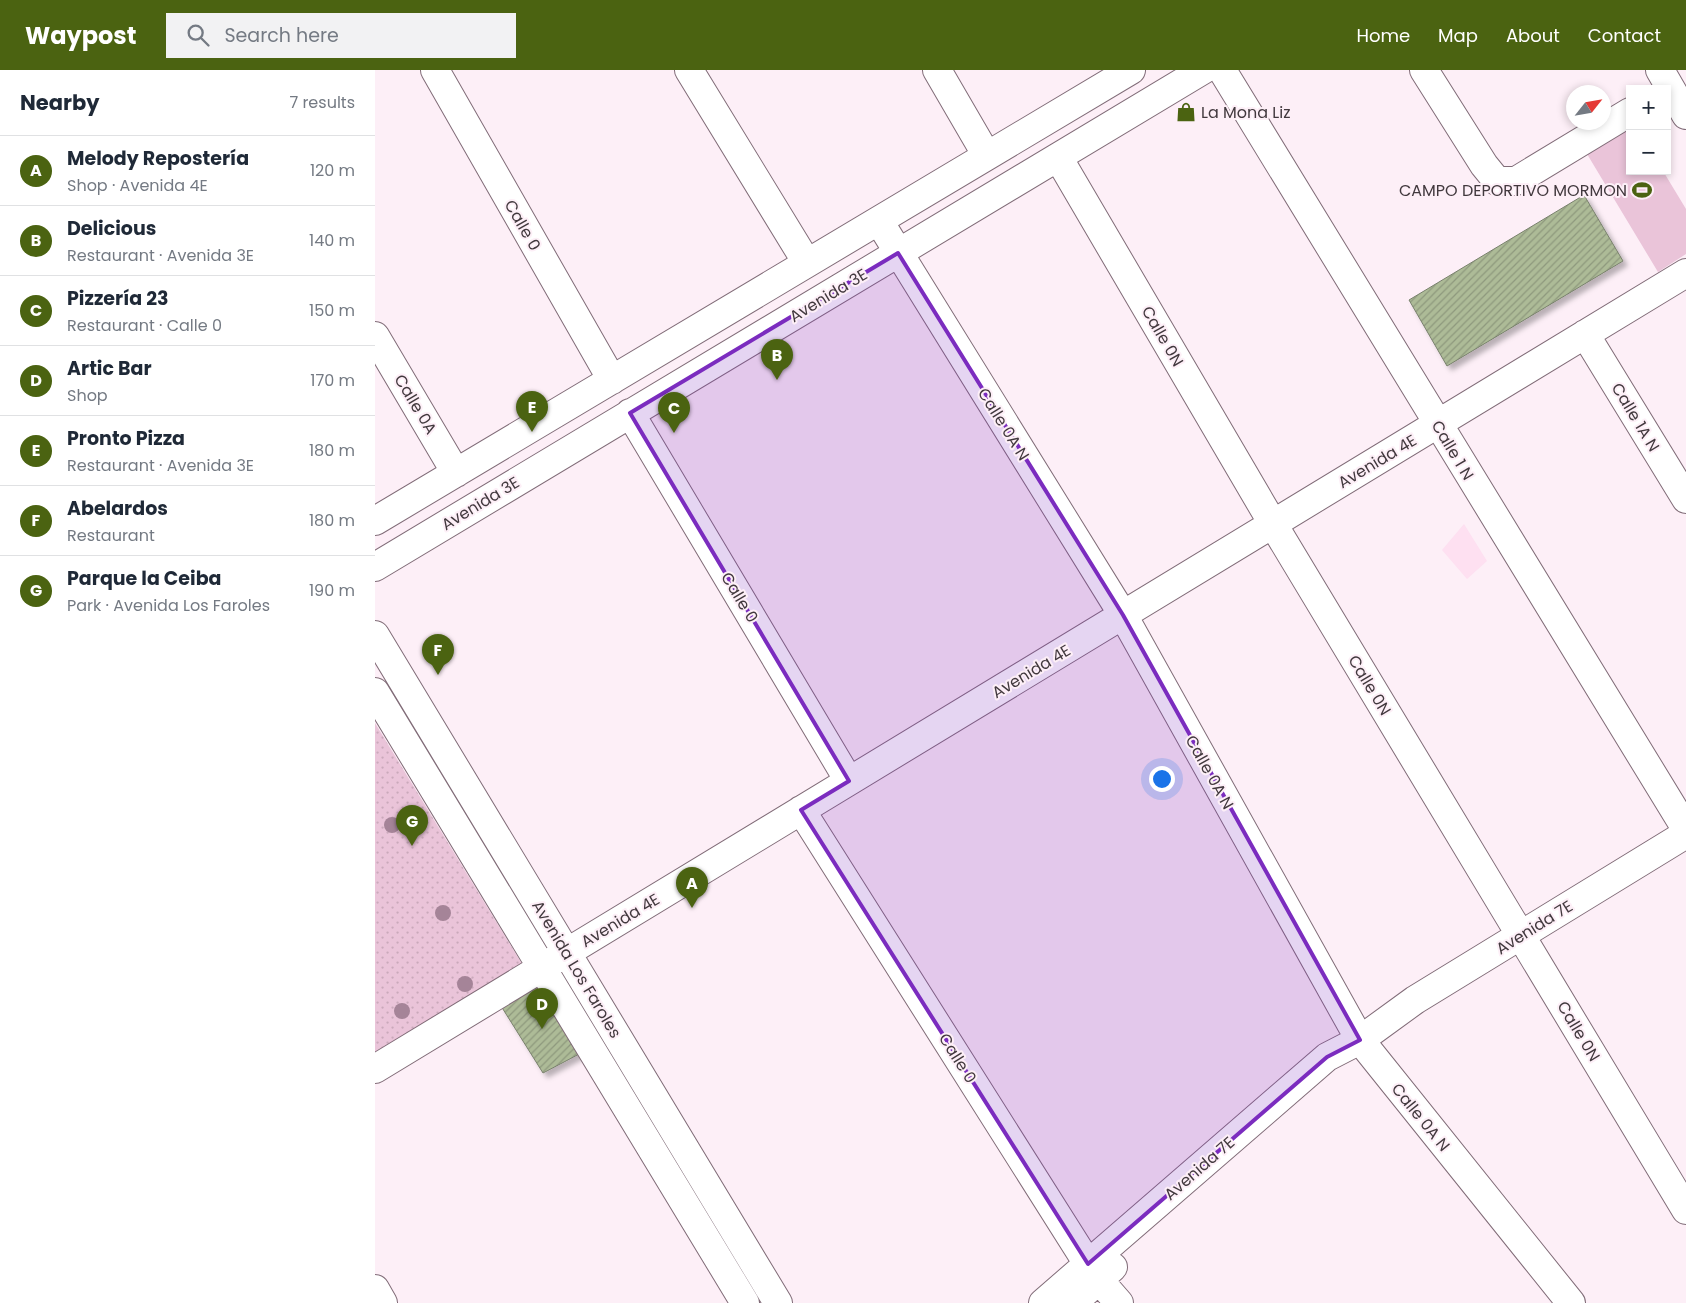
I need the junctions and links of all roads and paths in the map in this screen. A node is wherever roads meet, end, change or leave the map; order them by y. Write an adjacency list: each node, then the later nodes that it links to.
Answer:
1 (435, 70): 19 (street, Calle 0)
2 (689, 70): 15 (street)
3 (937, 70): 11 (street)
4 (1131, 70): 11 (street)
5 (1203, 70): 12 (street, Avenida 3E)
6 (1222, 70): 21 (street, Calle 1 N)
7 (1425, 70): 9 (street)
8 (1666, 83): 10 (street)
9 (1626, 114)
10 (1686, 115)
11 (987, 156): 13 (street)
12 (1058, 157): 14 (street, Avenida 3E); 25 (street, Calle 0N)
13 (879, 221): 14 (street, Calle 0A N); 15 (street)
14 (898, 253): 20 (street, Avenida 3E); 27 (street, Calle 0A N)
15 (807, 263): 19 (street)
16 (1686, 273): 17 (street, Avenida 4E)
17 (1585, 334): 21 (street, Avenida 4E); 23 (street, Calle 1A N)
18 (375, 336): 22 (street, Calle 0A)
19 (612, 380): 22 (street)
20 (630, 413): 26 (street, Avenida 3E); 30 (street, Calle 0)
21 (1437, 424): 25 (street, Avenida 4E); 32 (street, Calle 1 N)
22 (456, 473): 24 (street)
23 (1686, 499)
24 (375, 521)
25 (1273, 524): 27 (street, Avenida 4E); 34 (street, Calle 0N)
26 (375, 567)
27 (1123, 615): 30 (street, Avenida 4E); 37 (street, Calle 0A N)
28 (375, 635): 35 (street, Avenida Los Faroles)
29 (375, 692): 36 (street, Avenida Los Faroles)
30 (849, 781): 31 (street, Avenida 4E)
31 (801, 810): 35 (street, Avenida 4E); 40 (street, Calle 0)
32 (1686, 829)
33 (1686, 834): 34 (street, Avenida 7E)
34 (1521, 934): 37 (street, Avenida 7E); 39 (street, Calle 0N)
35 (567, 953): 36 (street, Avenida 4E); 44 (street, Avenida Los Faroles)
36 (542, 968): 38 (street, Avenida 4E); 43 (street, Avenida Los Faroles)
37 (1360, 1040): 40 (street, Avenida 7E); 48 (street, Calle 0A N)
38 (375, 1069)
39 (1686, 1210)
40 (1093, 1272): 45 (street, Avenida 7E); 46 (street, Avenida 7E); 47 (street, Calle 0)
41 (375, 1289): 42 (street)
42 (383, 1303)
43 (745, 1303)
44 (778, 1303)
45 (1043, 1303)
46 (1073, 1303)
47 (1119, 1303)
48 (1571, 1303)

